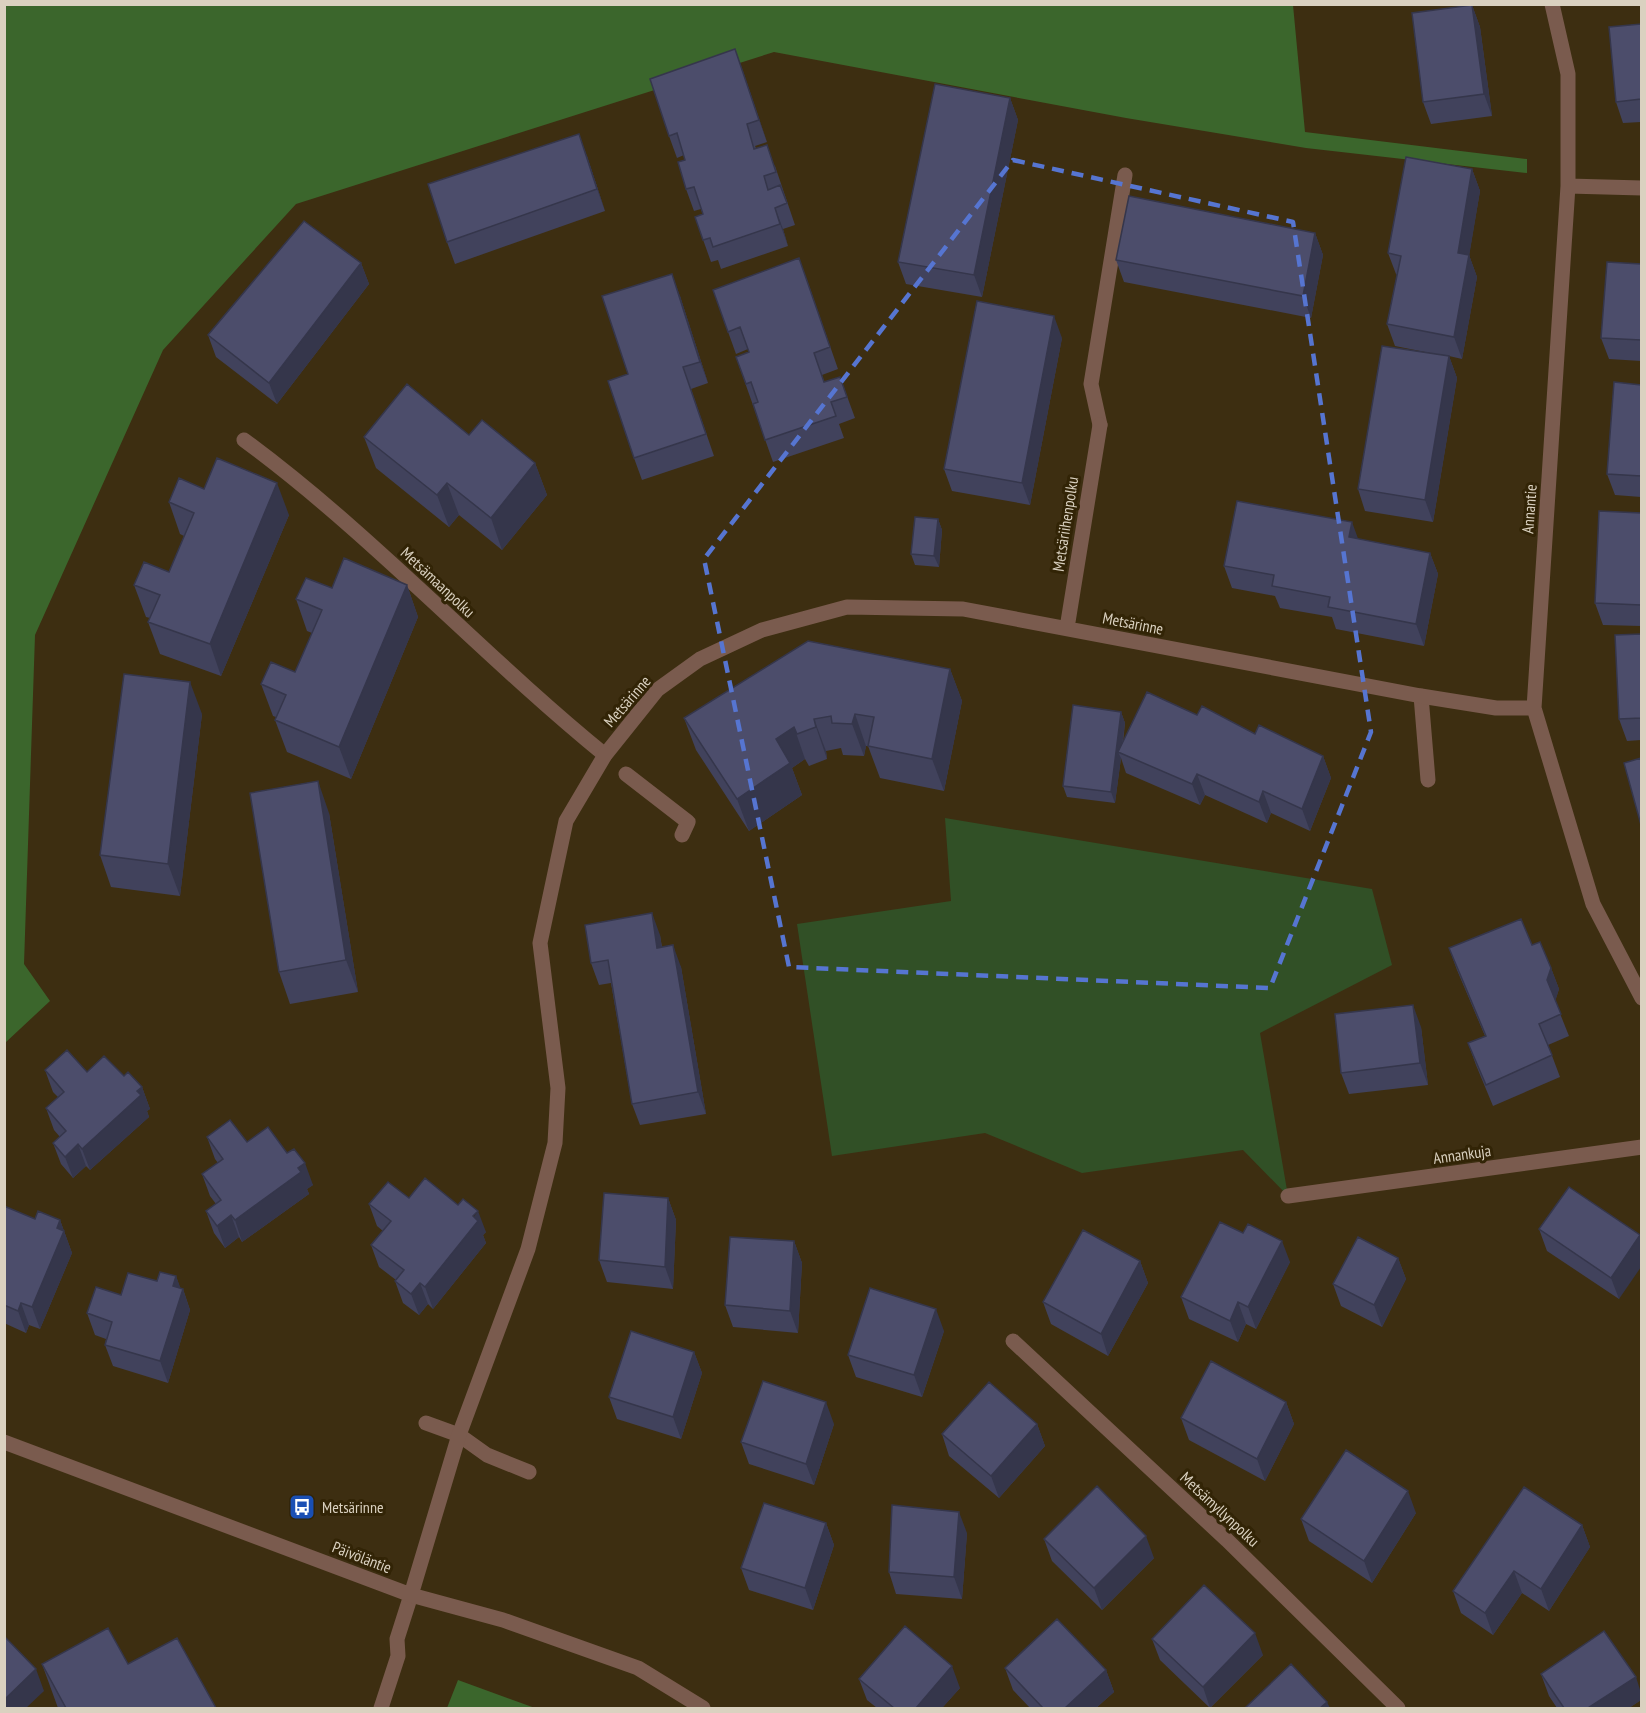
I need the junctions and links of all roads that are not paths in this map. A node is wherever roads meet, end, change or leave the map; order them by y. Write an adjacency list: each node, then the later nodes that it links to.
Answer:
1 (1552, 4): 3 (street, Annantie)
2 (1125, 176): 6 (street, Metsäriihenpolku)
3 (1568, 186): 4 (street); 8 (street, Annantie)
4 (1641, 188)
5 (244, 440): 9 (street, Metsämaanpolku)
6 (1067, 628): 7 (street, Metsärinne); 9 (street, Metsärinne)
7 (1421, 696): 8 (street, Metsärinne); 11 (street)
8 (1534, 708): 13 (street, Annantie)
9 (605, 755): 18 (street, Metsärinne)
10 (626, 774): 12 (street)
11 (1428, 780)
12 (682, 835)
13 (1641, 998)
14 (1641, 1147): 15 (street, Annankuja)
15 (1288, 1196)
16 (1013, 1341): 24 (street, Metsämyllynpolku)
17 (426, 1423): 18 (street)
18 (459, 1435): 20 (street); 21 (street, Metsärinne)
19 (4, 1442): 21 (street, Päivöläntie)
20 (529, 1472)
21 (411, 1595): 22 (street, Metsärinne); 23 (street, Päivöläntie)
22 (381, 1708)
23 (703, 1708)
24 (1398, 1708)

